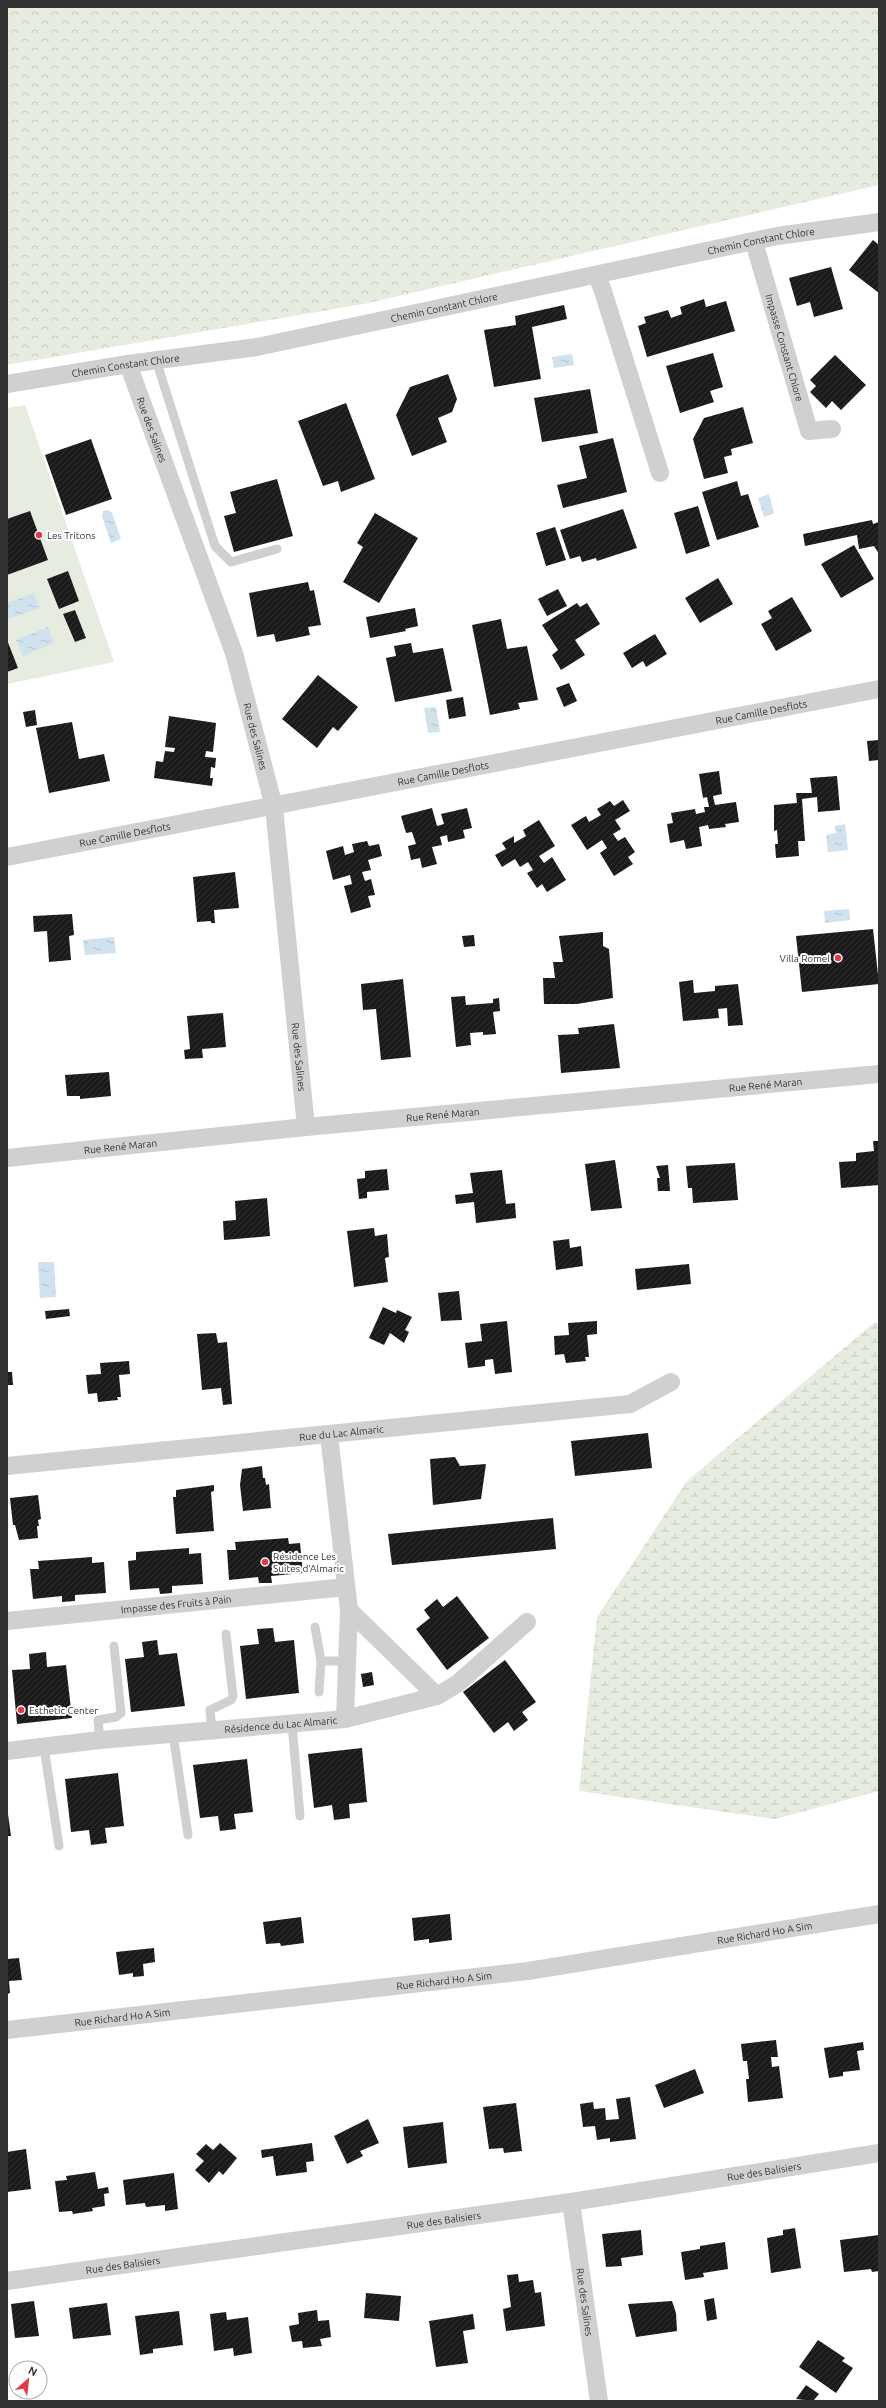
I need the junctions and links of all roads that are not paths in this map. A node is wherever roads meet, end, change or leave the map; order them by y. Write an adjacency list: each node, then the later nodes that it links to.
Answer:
1 (879, 222): 2 (street, Chemin Constant Chlore)
2 (754, 242): 3 (street, Chemin Constant Chlore); 7 (street, Impasse Constant Chlore)
3 (596, 275): 4 (street, Chemin Constant Chlore); 8 (street)
4 (156, 360): 5 (street, Chemin Constant Chlore); 9 (lane)
5 (128, 364): 6 (street, Chemin Constant Chlore); 11 (street, Rue des Salines)
6 (7, 384)
7 (832, 429)
8 (660, 473)
9 (277, 549)
10 (879, 689): 11 (street, Rue Camille Desflots)
11 (274, 807): 12 (street, Rue Camille Desflots); 14 (street, Rue des Salines)
12 (7, 857)
13 (879, 1074): 14 (street, Rue René Maran)
14 (306, 1127): 15 (street, Rue René Maran)
15 (7, 1158)
16 (671, 1382): 17 (street, Rue du Lac Almaric)
17 (329, 1435): 18 (street, Rue du Lac Almaric); 19 (street)
18 (7, 1466)
19 (346, 1587): 20 (street); 21 (street, Impasse des Fruits à Pain)
20 (349, 1610): 27 (street); 29 (street)
21 (7, 1621)
22 (527, 1622): 29 (street, Résidence du Lac Almaric)
23 (315, 1627): 26 (lane)
24 (226, 1634): 32 (lane)
25 (114, 1646): 34 (lane)
26 (321, 1661): 27 (lane); 28 (lane)
27 (348, 1661): 30 (street)
28 (320, 1692)
29 (437, 1696): 30 (street, Résidence du Lac Almaric)
30 (344, 1719): 31 (street, Résidence du Lac Almaric)
31 (292, 1724): 32 (street, Résidence du Lac Almaric); 37 (lane)
32 (212, 1730): 33 (street, Résidence du Lac Almaric)
33 (173, 1734): 34 (street, Résidence du Lac Almaric); 38 (lane)
34 (100, 1740): 35 (street, Résidence du Lac Almaric)
35 (44, 1747): 36 (street, Résidence du Lac Almaric); 39 (lane)
36 (7, 1751)
37 (300, 1816)
38 (188, 1835)
39 (59, 1846)
40 (879, 1914): 41 (street, Rue Richard Ho A Sim)
41 (7, 2030)
42 (879, 2153): 43 (street, Rue des Balisiers)
43 (571, 2202): 44 (street, Rue des Balisiers); 45 (street, Rue des Salines)
44 (7, 2281)
45 (599, 2401)

